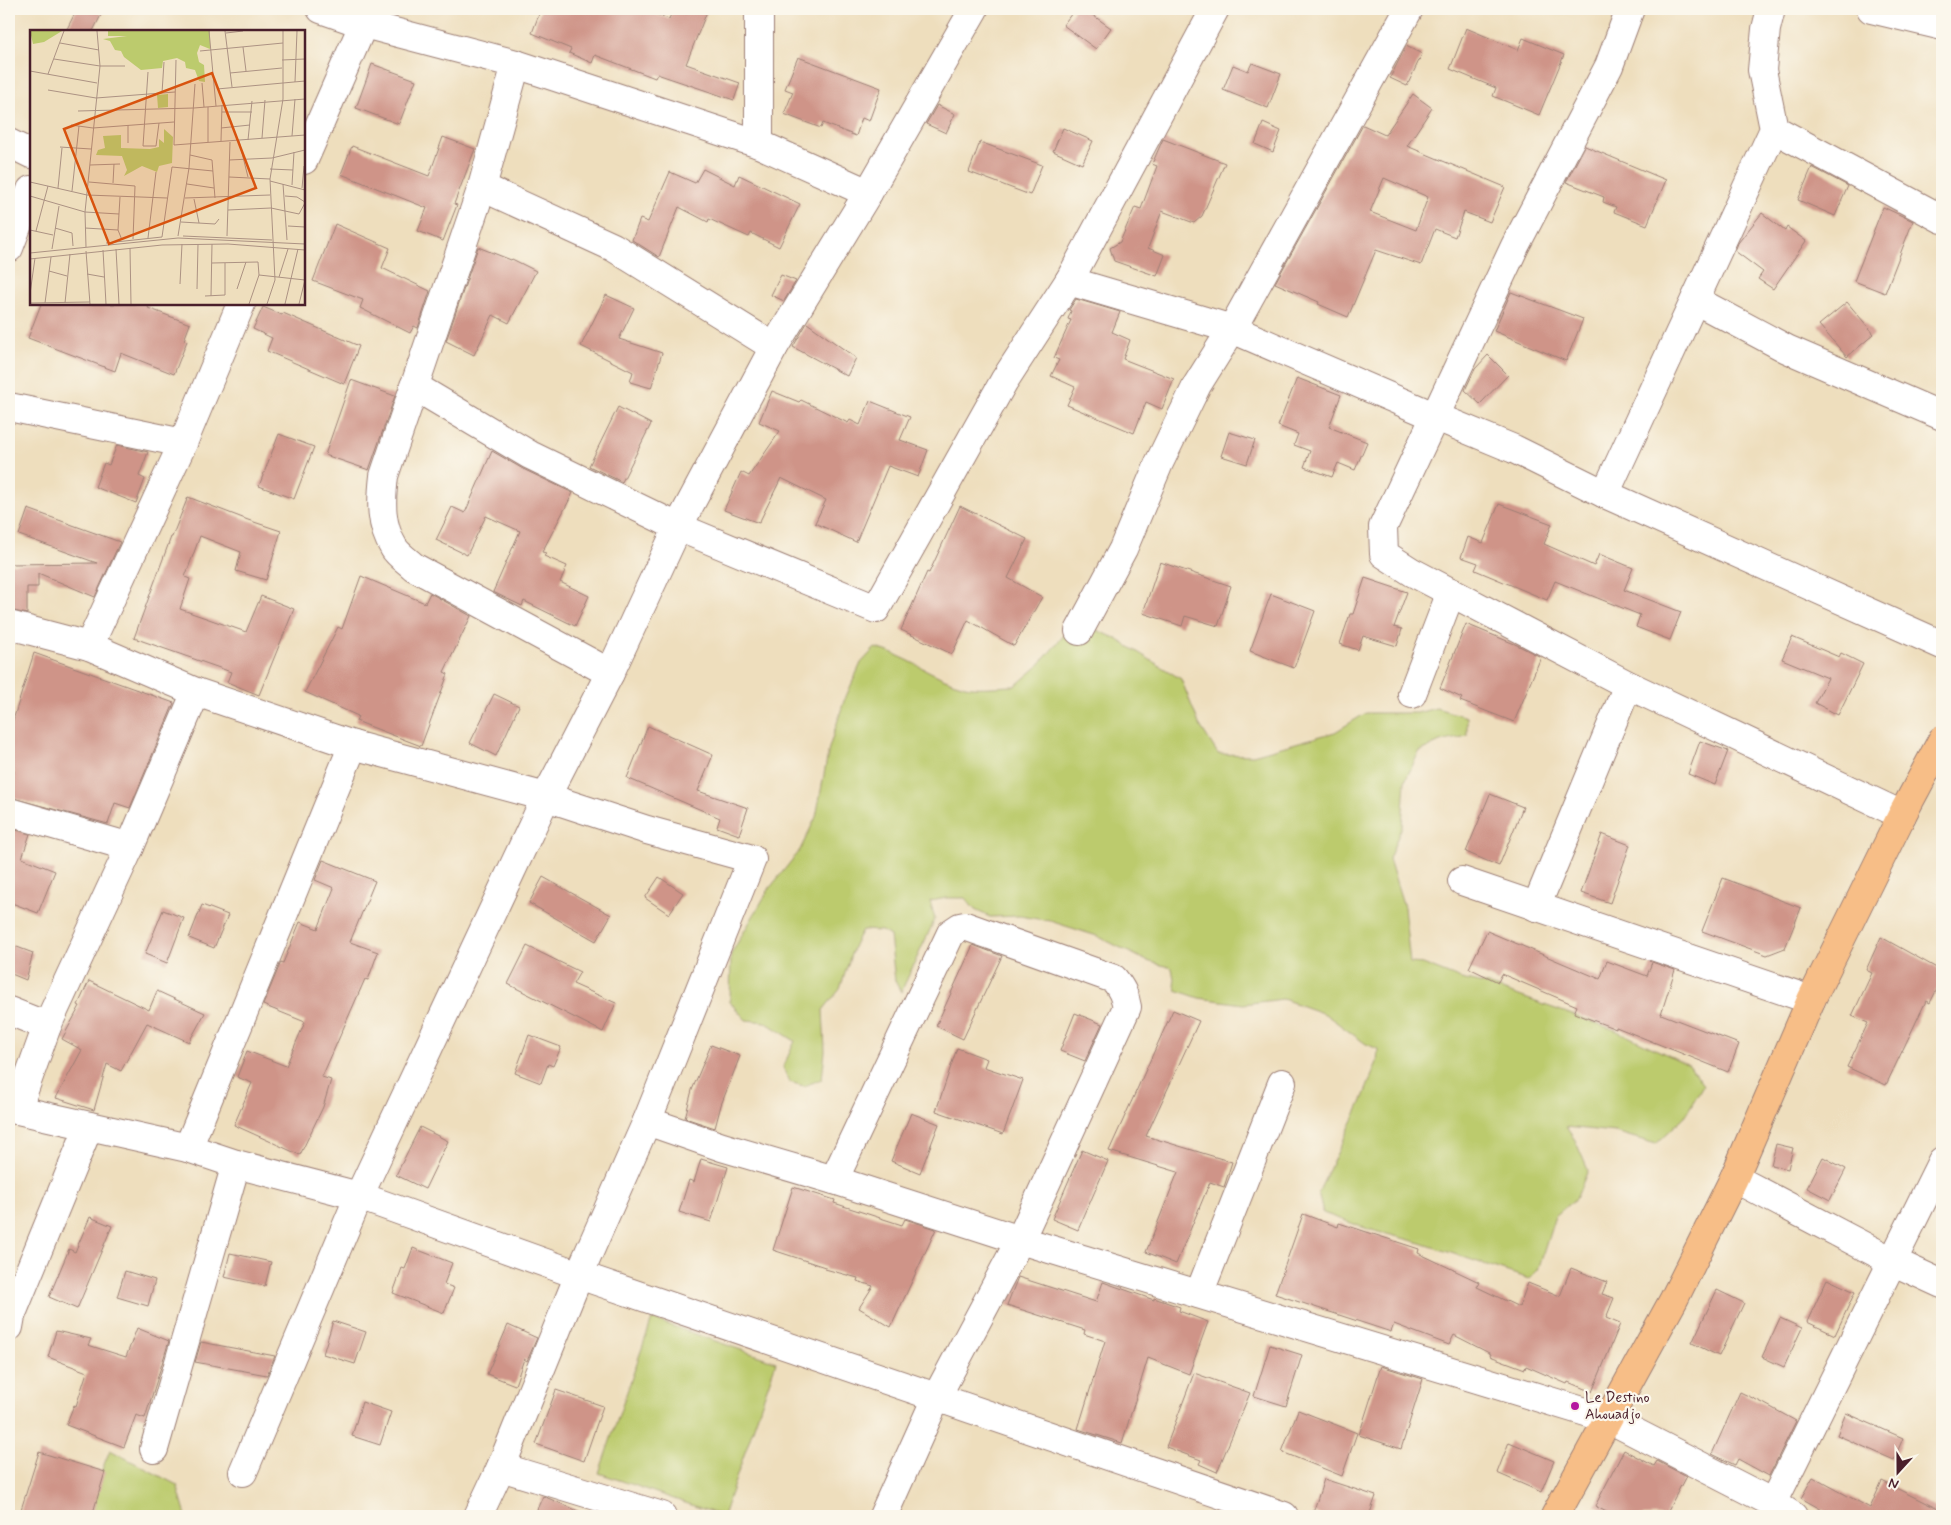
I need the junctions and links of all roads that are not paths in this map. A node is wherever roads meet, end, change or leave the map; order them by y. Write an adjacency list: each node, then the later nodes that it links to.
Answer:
1 (321, 9): 9 (street)
2 (758, 9): 14 (street)
3 (974, 9): 19 (street)
4 (1215, 9): 22 (street)
5 (1409, 9): 25 (street)
6 (1630, 9): 29 (street)
7 (1772, 9): 12 (street)
8 (1871, 9): 10 (street)
9 (367, 16): 11 (street); 16 (street)
10 (1942, 26)
11 (516, 64): 14 (street); 17 (street)
12 (1774, 129): 20 (street); 23 (street)
13 (9, 143): 15 (street)
14 (759, 144): 19 (street)
15 (30, 154)
16 (305, 158)
17 (482, 187): 26 (street); 27 (street)
18 (30, 193): 21 (street)
19 (868, 193): 26 (street)
20 (1942, 219)
21 (9, 248)
22 (1069, 281): 25 (street); 33 (street)
23 (1695, 300): 30 (street); 32 (street)
24 (241, 305): 31 (street)
25 (1232, 329): 29 (street); 36 (street)
26 (774, 347): 33 (street)
27 (414, 386): 33 (street); 39 (street)
28 (9, 407): 31 (street)
29 (1434, 416): 32 (street); 34 (street)
30 (1942, 416)
31 (183, 443): 38 (street)
32 (1605, 494): 37 (street)
33 (678, 527): 39 (street)
34 (1451, 592): 40 (street); 42 (street)
35 (9, 625): 38 (street)
36 (1080, 631)
37 (1942, 645)
38 (89, 646): 41 (street)
39 (610, 674): 45 (street)
40 (1628, 685): 47 (street); 50 (street)
41 (196, 692): 44 (street); 48 (street)
42 (1412, 694)
43 (1942, 740): 47 (main road)
44 (353, 744): 45 (street); 58 (street)
45 (546, 797): 56 (street); 63 (street)
46 (9, 812): 48 (street)
47 (1902, 815): 51 (main road)
48 (130, 847): 53 (street)
49 (1462, 881): 50 (street)
50 (1536, 906): 51 (street)
51 (1811, 1000): 61 (main road)
52 (9, 1011): 53 (street)
53 (47, 1026): 55 (street)
54 (1282, 1083): 68 (street)
55 (13, 1109): 57 (street)
56 (647, 1121): 62 (street); 66 (street)
57 (89, 1126): 58 (street); 69 (street)
58 (188, 1148): 60 (street)
59 (1942, 1161): 65 (street)
60 (236, 1164): 63 (street); 72 (street)
61 (1734, 1178): 65 (street); 71 (main road)
62 (834, 1180): 64 (street); 64 (street)
63 (359, 1196): 66 (street); 74 (street)
64 (1020, 1240): 68 (street); 70 (street)
65 (1892, 1261): 67 (street); 75 (street)
66 (579, 1275): 70 (street); 73 (street)
67 (1942, 1284)
68 (1199, 1294): 71 (street)
69 (9, 1320)
70 (937, 1396): 78 (street); 79 (street)
71 (1608, 1419): 75 (street); 80 (main road)
72 (154, 1449)
73 (501, 1467): 76 (street); 77 (street)
74 (243, 1472)
75 (1783, 1510)
76 (478, 1516)
77 (662, 1516)
78 (883, 1516)
79 (1284, 1516)
80 (1554, 1516)

